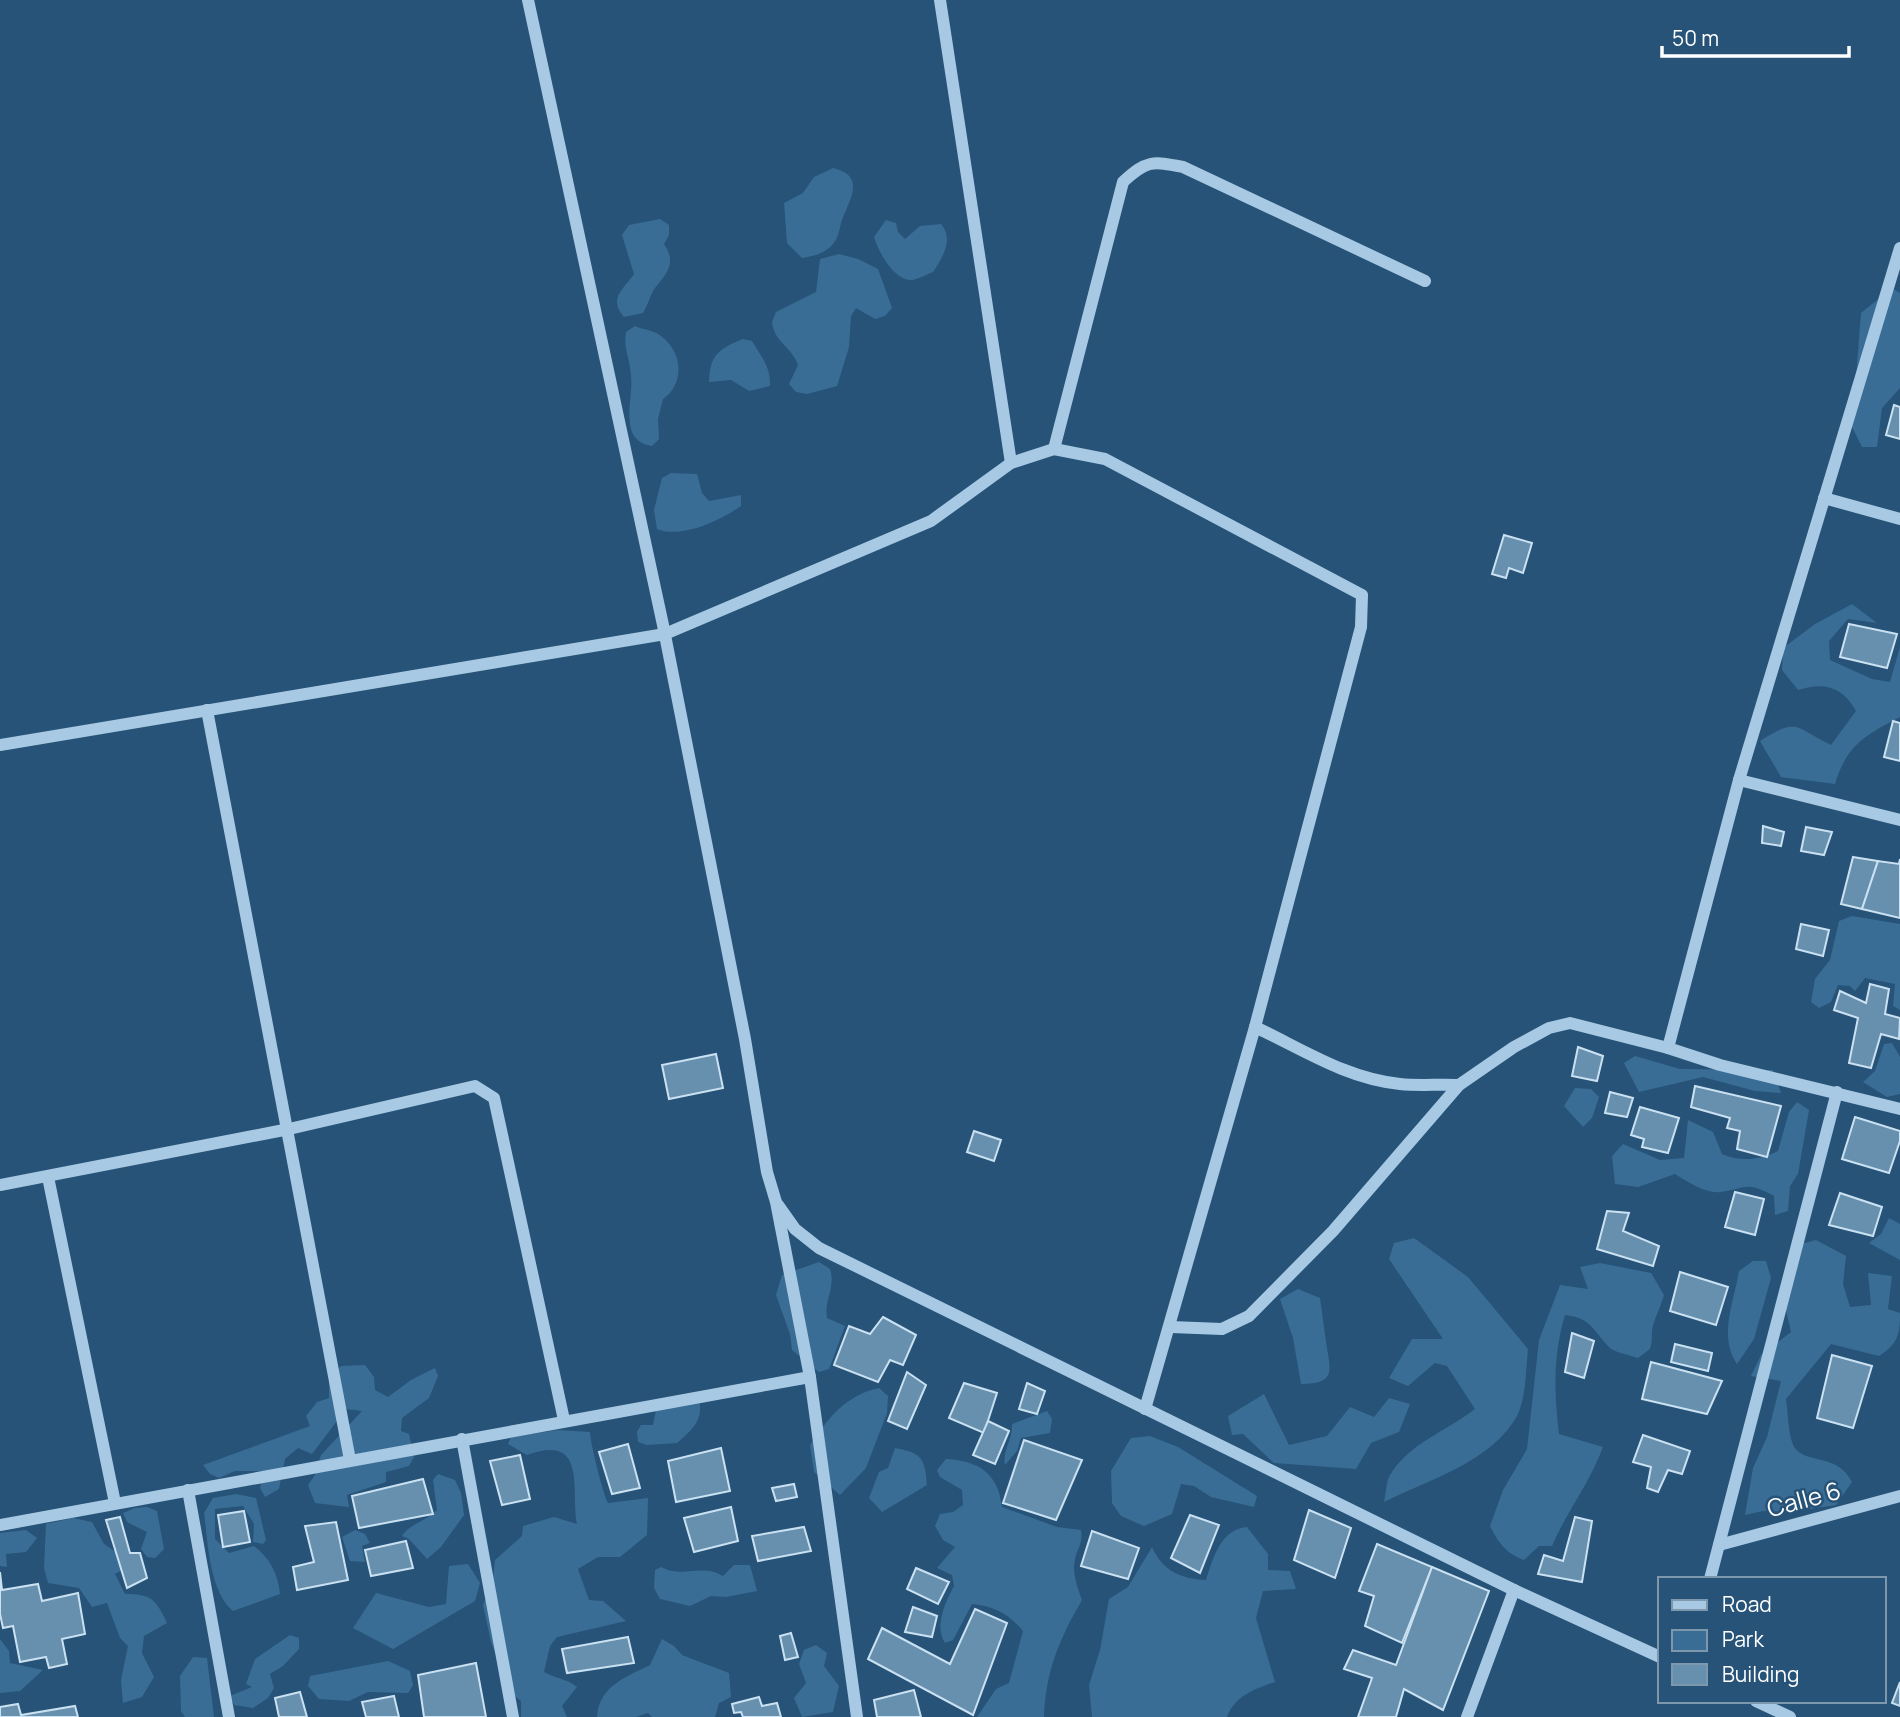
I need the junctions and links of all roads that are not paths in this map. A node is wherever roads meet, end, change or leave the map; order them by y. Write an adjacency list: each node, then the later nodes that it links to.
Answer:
1 (528, 0): 9 (street)
2 (940, 0): 6 (street)
3 (1900, 248): 7 (street)
4 (1425, 281): 5 (street)
5 (1054, 449): 6 (street); 14 (street)
6 (1011, 463): 9 (street)
7 (1824, 498): 8 (street); 12 (street)
8 (1900, 519)
9 (665, 634): 10 (street); 22 (street)
10 (207, 710): 11 (street); 19 (street)
11 (0, 745)
12 (1739, 780): 13 (street); 15 (street)
13 (1900, 820)
14 (1255, 1027): 16 (street); 23 (street)
15 (1668, 1048): 16 (street); 17 (street)
16 (1459, 1085): 23 (street)
17 (1837, 1092): 18 (street); 33 (street)
18 (1900, 1109)
19 (289, 1129): 20 (street); 26 (street); 28 (street)
20 (48, 1177): 21 (street); 31 (street)
21 (0, 1185)
22 (776, 1202): 24 (street); 25 (street)
23 (1171, 1327): 25 (street)
24 (810, 1377): 26 (street); 40 (street)
25 (1145, 1409): 35 (street)
26 (564, 1420): 27 (street)
27 (462, 1439): 28 (street); 39 (street)
28 (350, 1460): 29 (street)
29 (188, 1490): 31 (street); 38 (street)
30 (1900, 1496): 33 (street, Calle 6)
31 (115, 1503): 32 (street)
32 (0, 1524)
33 (1719, 1545): 34 (street)
34 (1711, 1577)
35 (1514, 1590): 36 (street); 41 (street)
36 (1658, 1656)
37 (1760, 1703): 42 (street)
38 (229, 1717)
39 (513, 1717)
40 (857, 1717)
41 (1467, 1717)
42 (1790, 1717)

